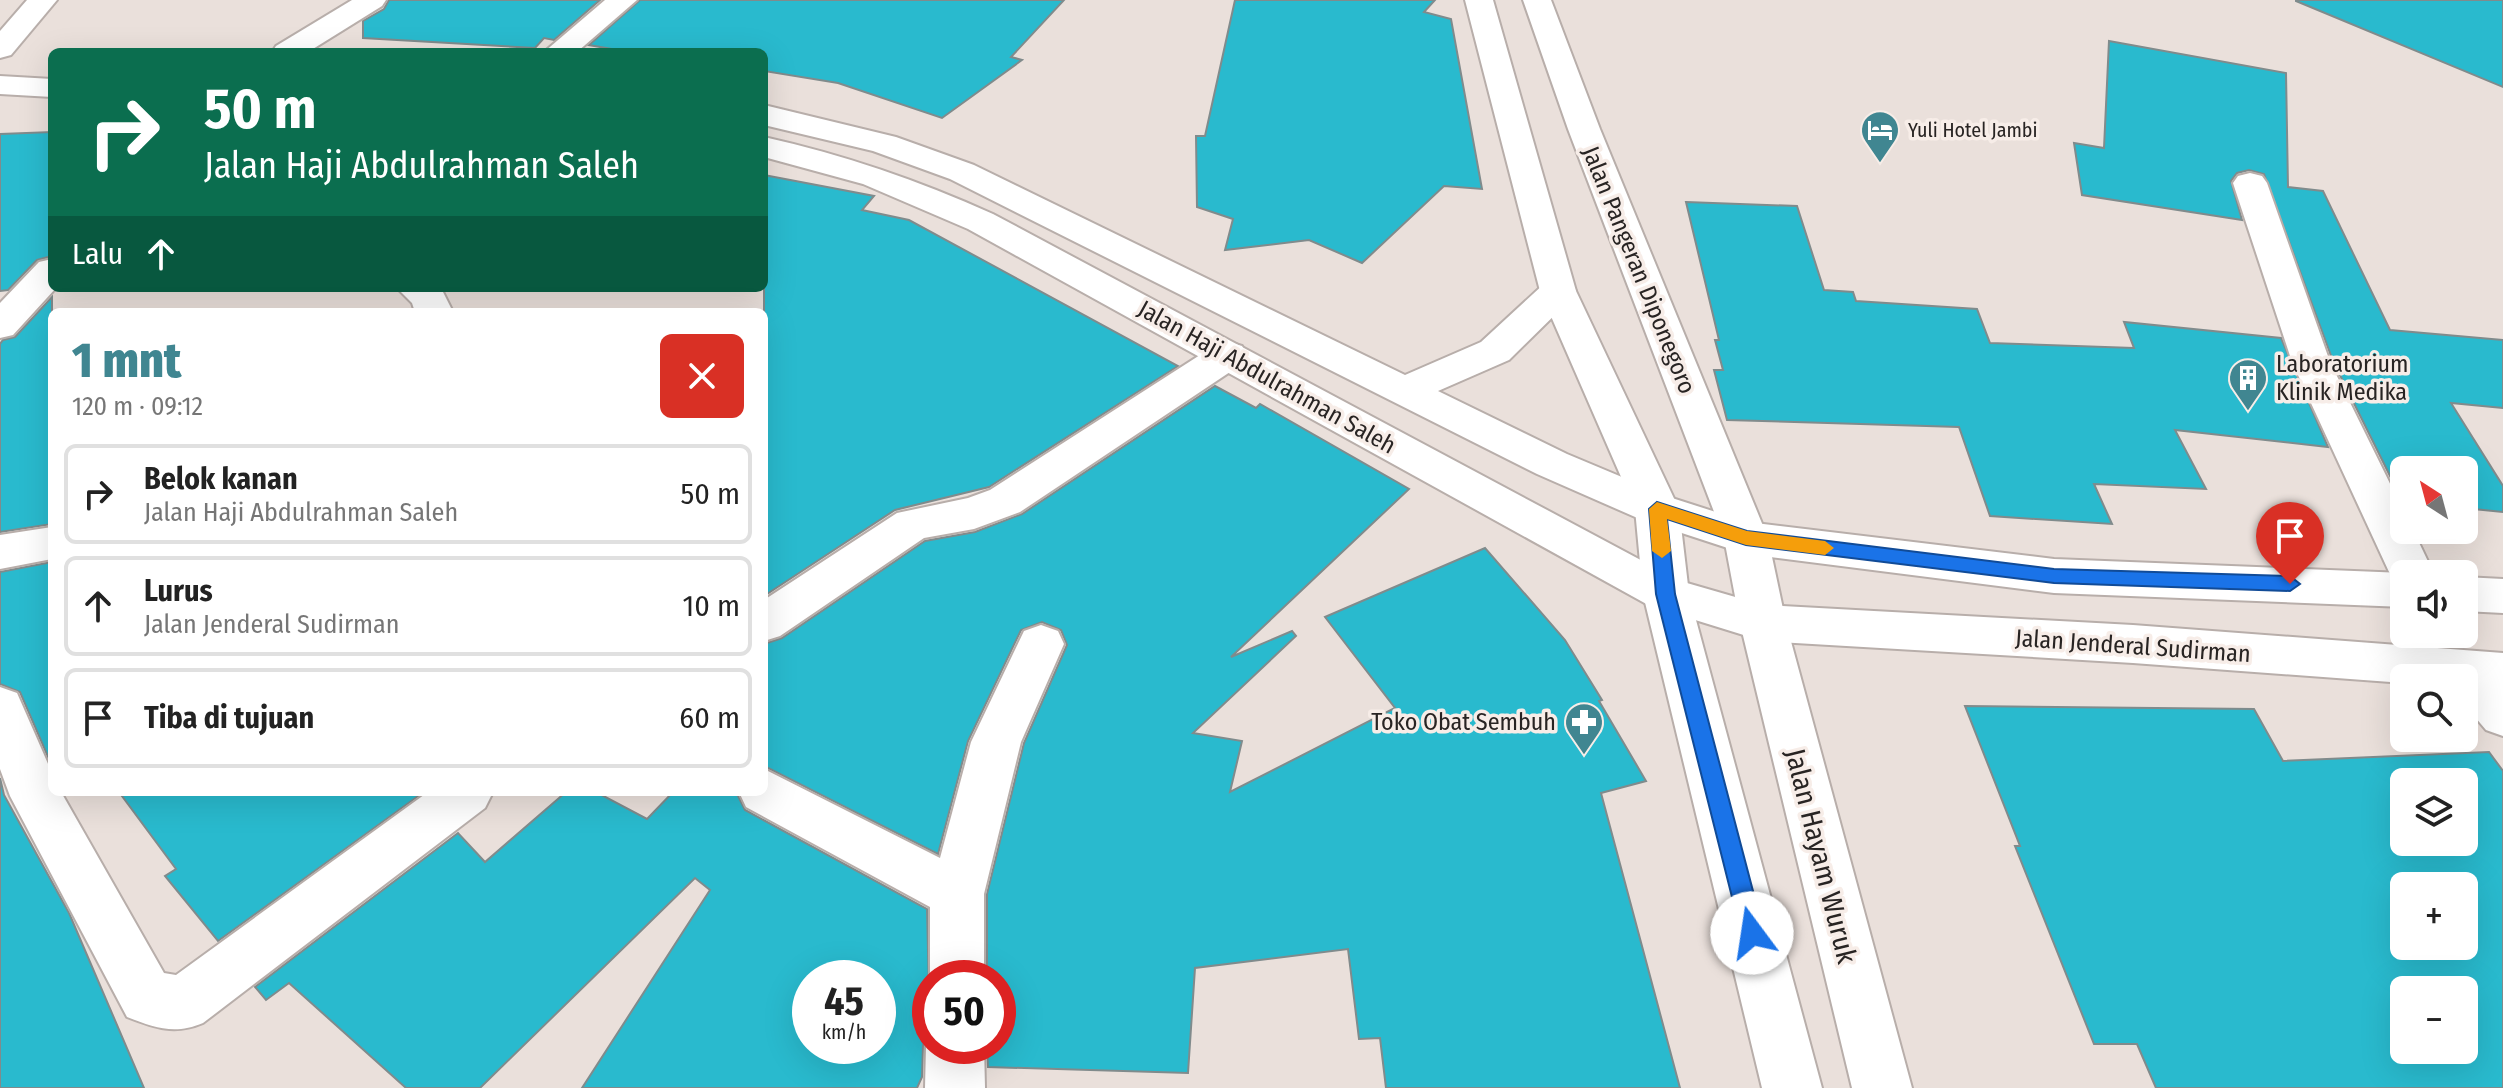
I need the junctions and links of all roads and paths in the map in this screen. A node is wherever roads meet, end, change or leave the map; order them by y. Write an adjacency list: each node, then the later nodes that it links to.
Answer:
1 (43, 0): 8 (main road)
2 (372, 0): 6 (main road)
3 (623, 0): 7 (main road)
4 (1479, 0): 17 (main road)
5 (1537, 0): 24 (main road, Jalan Pangeran Diponegoro)
6 (294, 48)
7 (564, 48)
8 (0, 49)
9 (0, 62): 10 (main road)
10 (48, 65)
11 (0, 85): 12 (main road)
12 (48, 88)
13 (768, 116): 22 (main road, Jalan Haji Abdulrahman Saleh)
14 (768, 148): 21 (main road, Jalan Haji Abdulrahman Saleh)
15 (2250, 183): 27 (main road)
16 (48, 274): 20 (main road)
17 (1558, 291): 22 (main road); 23 (main road)
18 (421, 292): 19 (main road)
19 (433, 308)
20 (0, 326)
21 (1228, 355): 29 (main road, Jalan Haji Abdulrahman Saleh); 32 (main road)
22 (1405, 390): 23 (main road, Jalan Haji Abdulrahman Saleh)
23 (1657, 509): 24 (main road, Jalan Haji Abdulrahman Saleh); 29 (main road)
24 (1746, 538): 28 (main road); 33 (main road, Jalan Pangeran Diponegoro)
25 (48, 544): 26 (main road)
26 (0, 552)
27 (2405, 560)
28 (2390, 589)
29 (1666, 594): 33 (main road, Jalan Haji Abdulrahman Saleh); 44 (main road)
30 (2478, 595): 31 (main road)
31 (2503, 596)
32 (768, 620)
33 (1763, 623): 35 (main road, Jalan Jenderal Sudirman); 45 (main road, Jalan Hayam Wuruk)
34 (1041, 644): 40 (main road)
35 (2484, 672): 37 (main road)
36 (0, 707): 39 (main road)
37 (2503, 716)
38 (768, 793): 40 (main road)
39 (462, 796)
40 (957, 894): 41 (main road)
41 (956, 960)
42 (955, 1064): 43 (main road)
43 (955, 1088)
44 (1792, 1088)
45 (1882, 1088)

